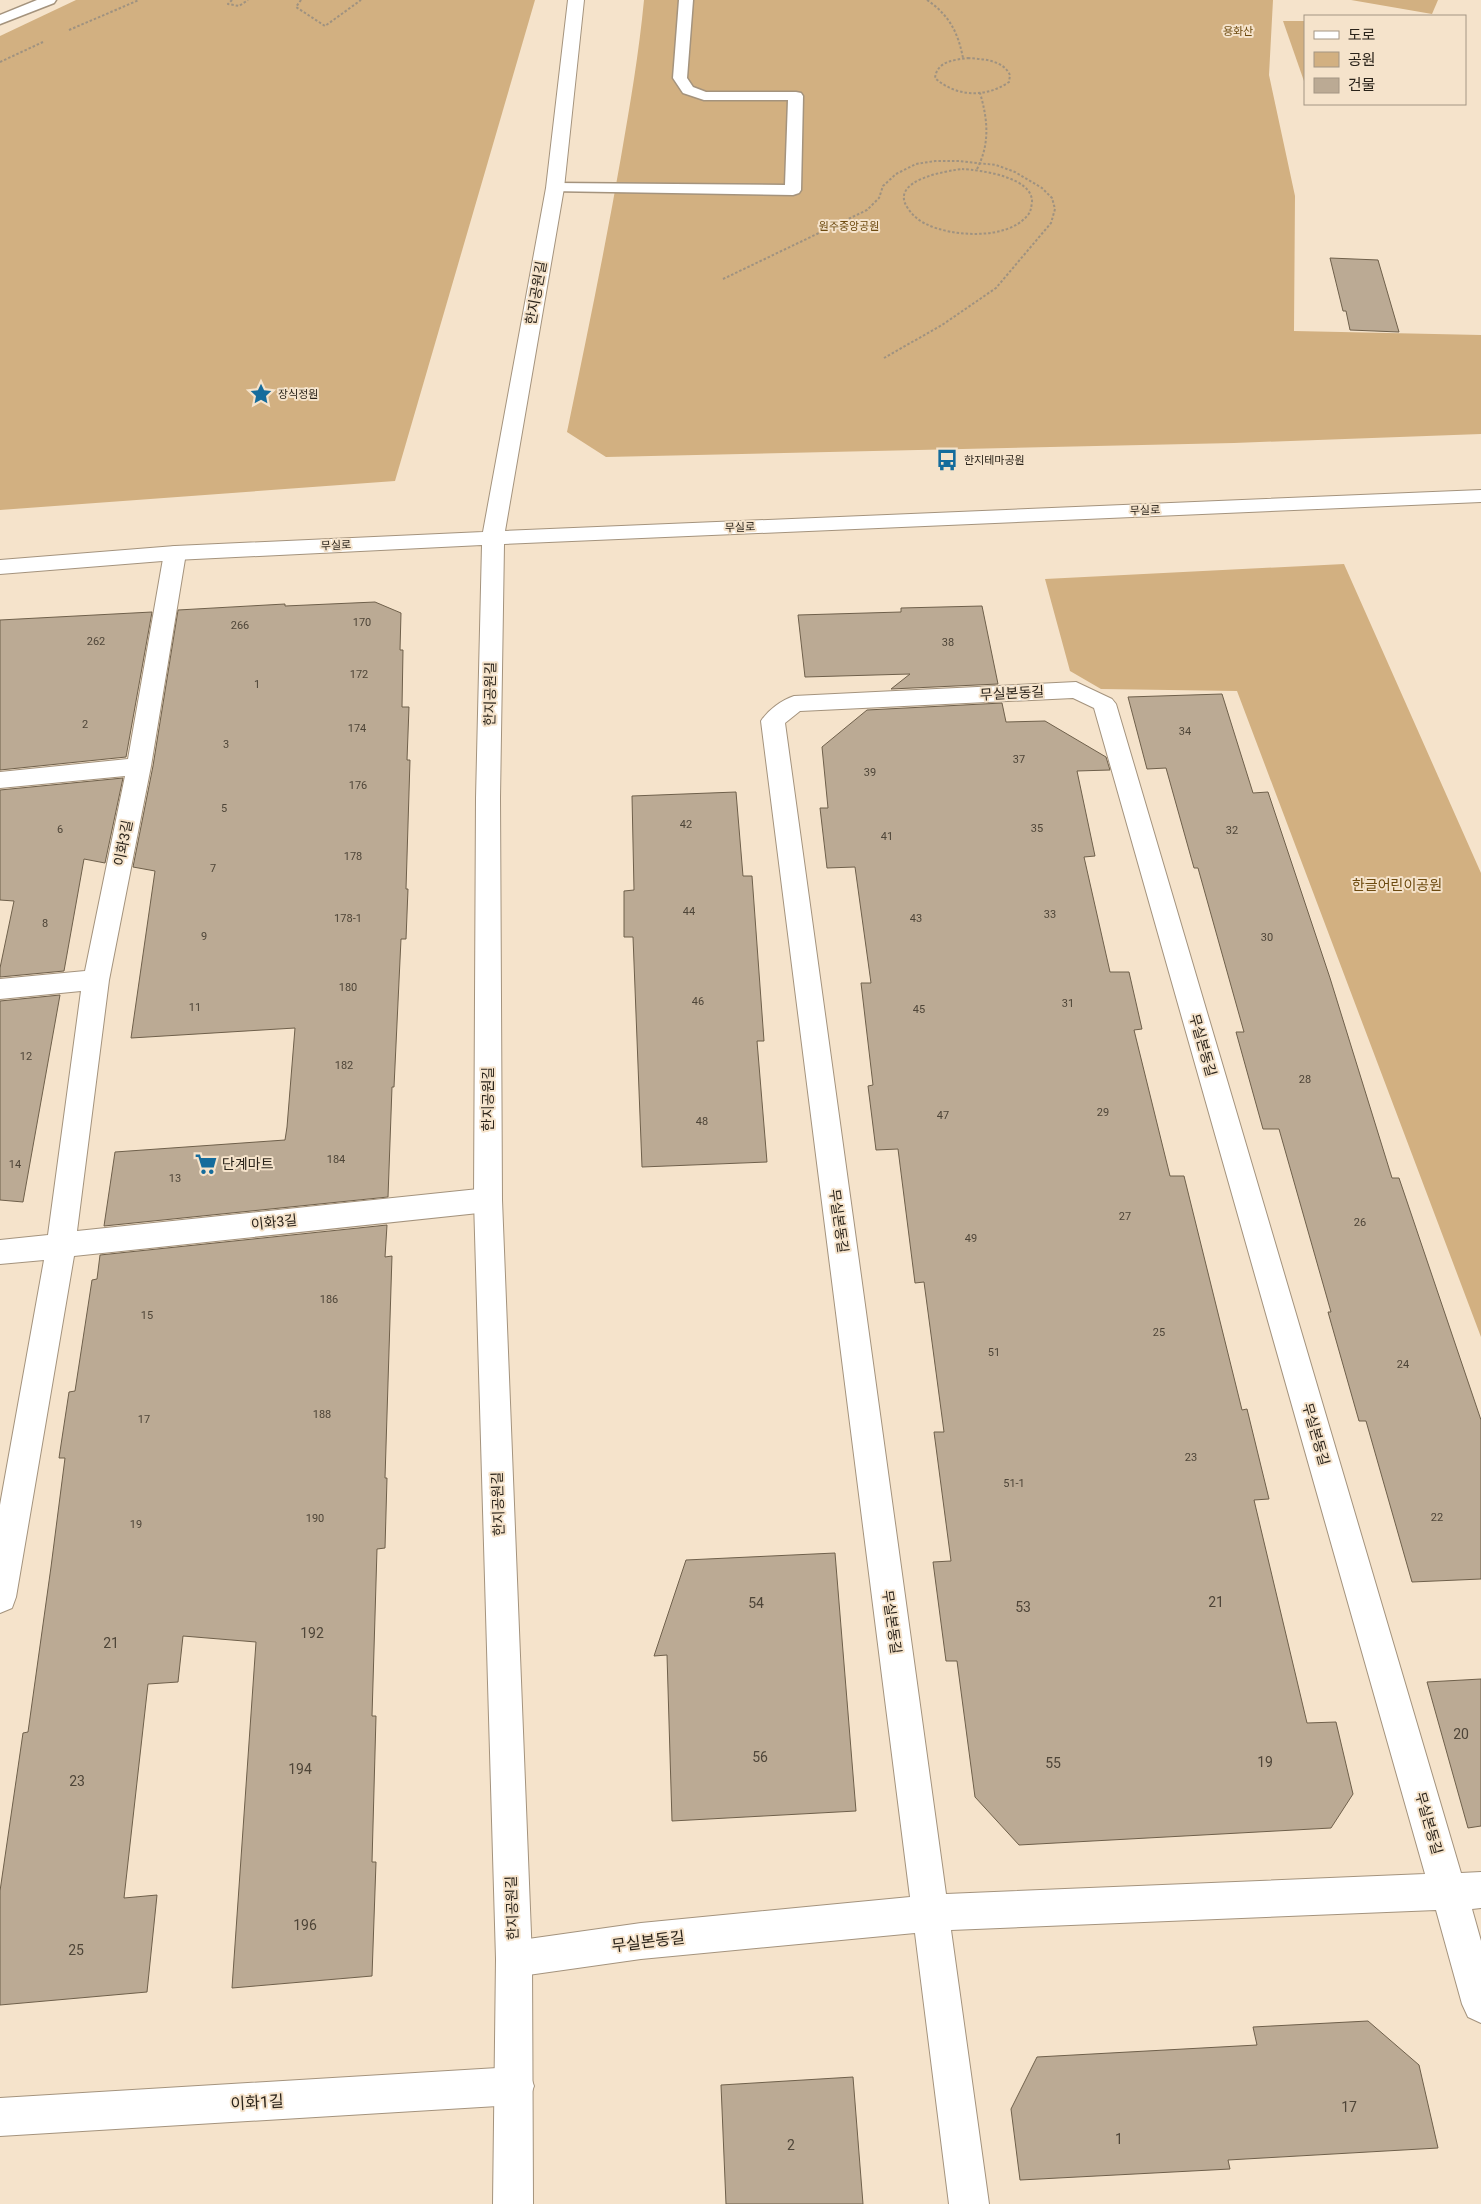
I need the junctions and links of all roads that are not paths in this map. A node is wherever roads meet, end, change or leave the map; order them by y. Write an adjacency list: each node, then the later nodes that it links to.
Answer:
1 (49, 0): 4 (lane)
2 (576, 0): 5 (street, 한지공원길)
3 (686, 0): 5 (lane)
4 (0, 20)
5 (555, 188): 7 (street, 한지공원길)
6 (1481, 496): 7 (street, 무실로)
7 (493, 538): 8 (street, 무실로); 14 (street, 한지공원길)
8 (175, 553): 9 (street, 무실로); 10 (street, 이화3길)
9 (0, 567)
10 (139, 766): 11 (street); 12 (street, 이화3길)
11 (0, 780)
12 (96, 980): 13 (street); 15 (street, 이화3길)
13 (0, 989)
14 (488, 1200): 15 (street, 이화3길); 20 (street, 한지공원길)
15 (61, 1245): 16 (street, 이화3길); 17 (street, 이화3길)
16 (0, 1252)
17 (0, 1596)
18 (1465, 1891): 19 (street); 19 (street, 무실본동길); 21 (street, 무실본동길)
19 (931, 1913): 20 (street, 무실본동길); 25 (street, 무실본동길)
20 (514, 1959): 22 (street, 한지공원길)
21 (1481, 2004)
22 (515, 2086): 23 (street, 이화1길); 24 (street, 한지공원길)
23 (0, 2117)
24 (513, 2204)
25 (968, 2204)

